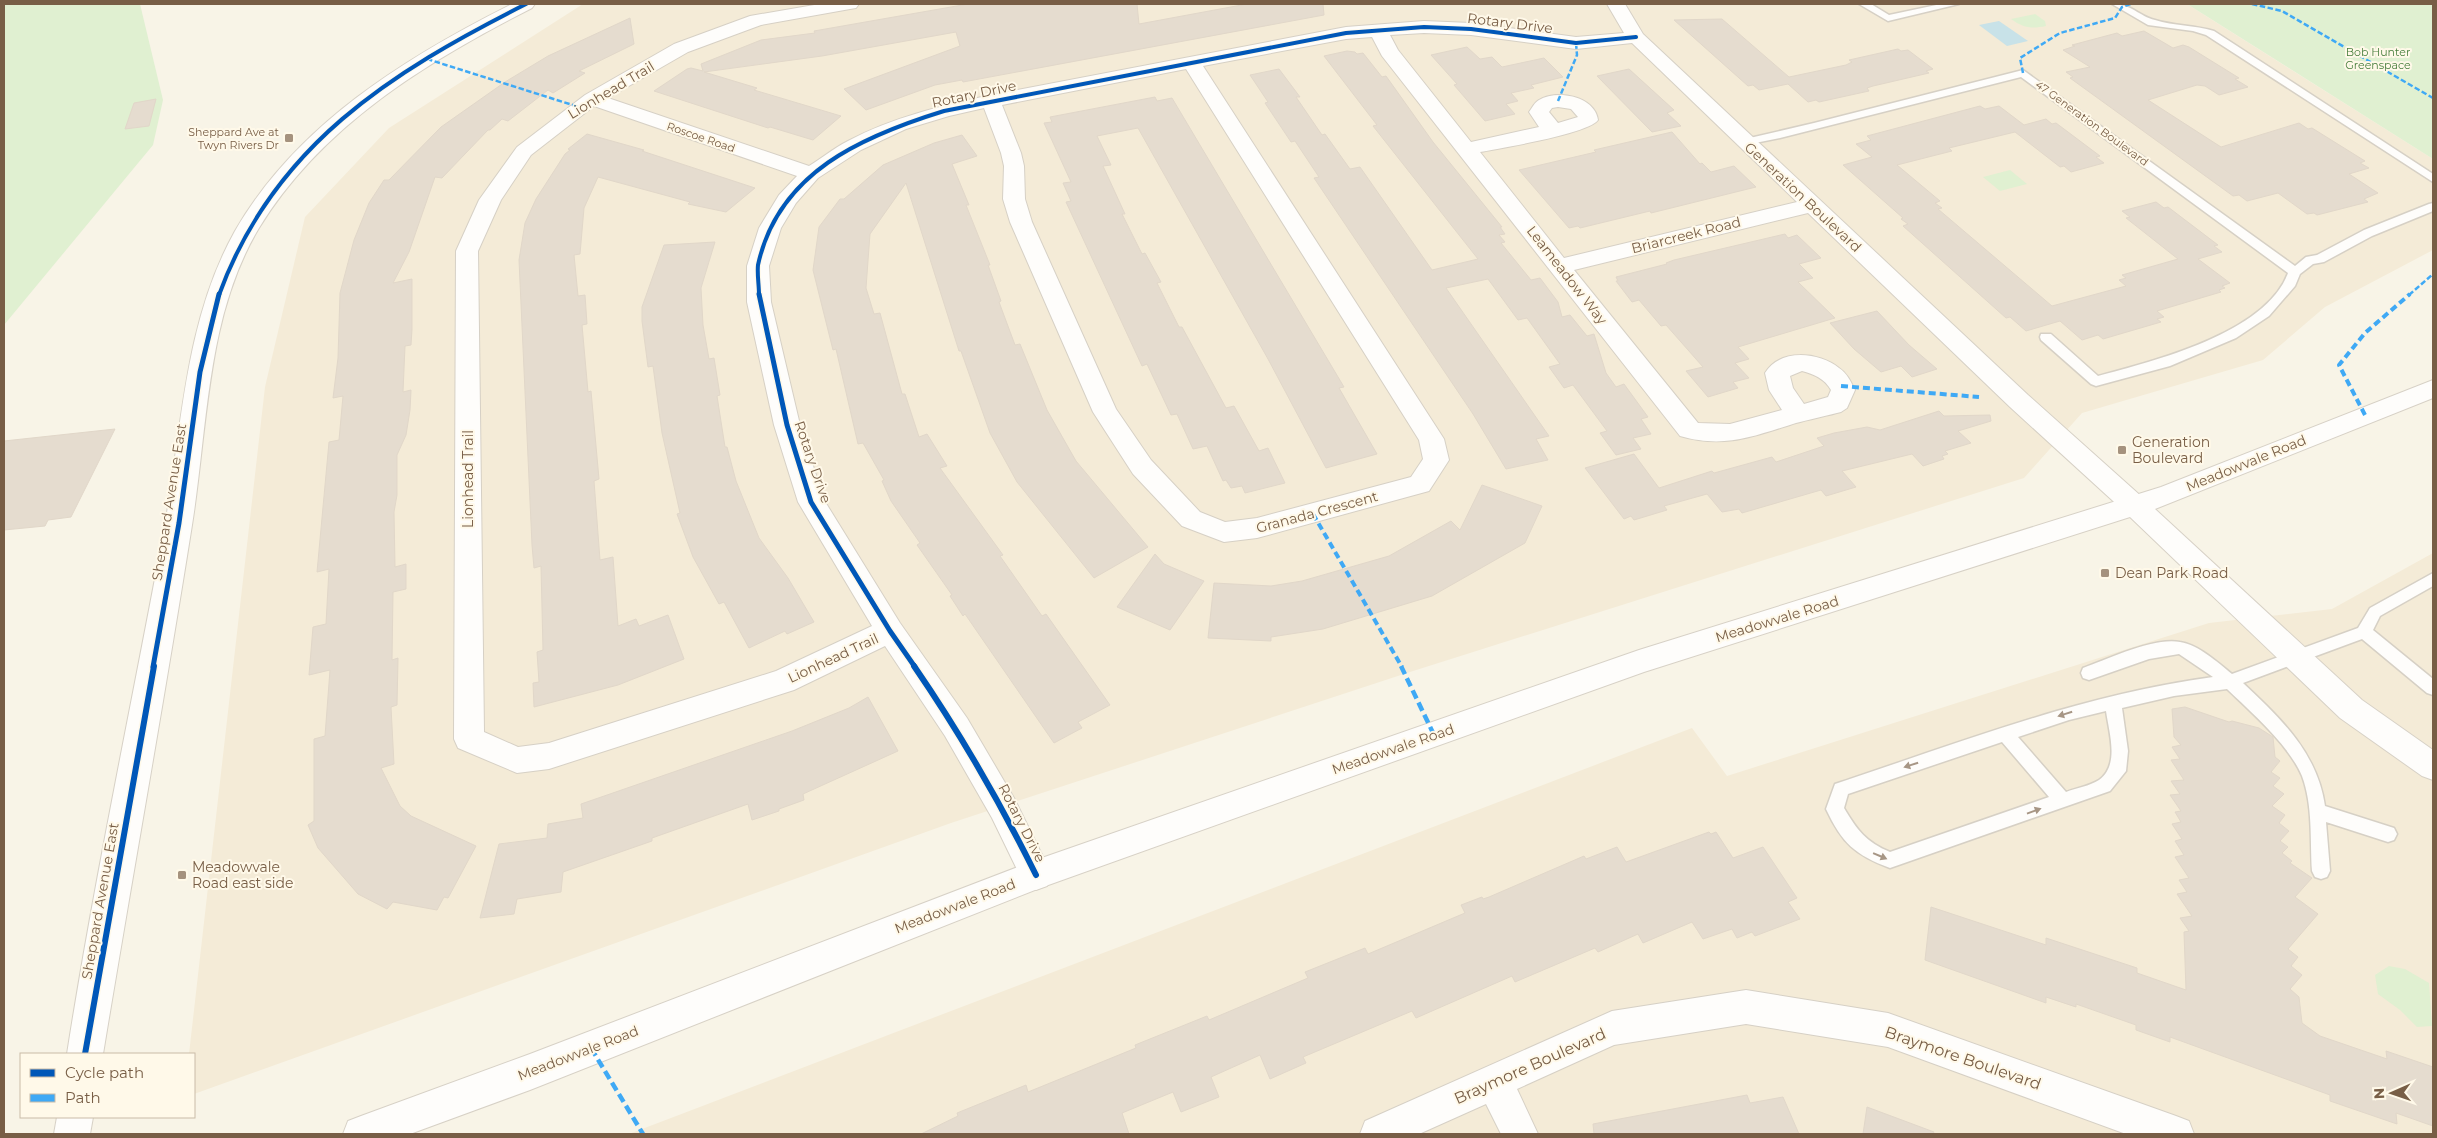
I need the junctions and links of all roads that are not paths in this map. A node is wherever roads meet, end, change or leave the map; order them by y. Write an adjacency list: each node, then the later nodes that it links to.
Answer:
1 (526, 4): 40 (street, Sheppard Avenue East)
2 (850, 4): 10 (street, Lionhead Trail)
3 (1616, 4): 8 (street, Generation Boulevard)
4 (1864, 4): 5 (lane)
5 (1954, 4)
6 (2116, 4): 16 (lane)
7 (1378, 30): 8 (street, Rotary Drive); 9 (street, Rotary Drive); 14 (street, Leameadow Way)
8 (1636, 37): 13 (street, Generation Boulevard)
9 (1192, 64): 11 (street, Rotary Drive); 11 (street, Granada Crescent)
10 (592, 99): 15 (street, Roscoe Road); 26 (street, Lionhead Trail)
11 (991, 101): 15 (street, Rotary Drive)
12 (1553, 130): 14 (street)
13 (1745, 142): 17 (street, Generation Boulevard); 20 (lane, 47 Generation Boulevard)
14 (1466, 149): 19 (street, Leameadow Way)
15 (811, 174): 26 (street, Rotary Drive)
16 (2433, 179)
17 (1812, 205): 19 (street, Briarcreek Road); 24 (street, Generation Boulevard)
18 (2433, 207): 20 (lane)
19 (1560, 266): 23 (street, Leameadow Way)
20 (2295, 272): 21 (lane)
21 (2046, 337)
22 (2433, 390): 24 (street, Meadowvale Road)
23 (1798, 414)
24 (2133, 504): 28 (street); 39 (street, Meadowvale Road)
25 (2433, 580): 27 (lane)
26 (890, 631): 39 (street, Rotary Drive)
27 (2364, 632): 28 (lane); 31 (lane)
28 (2297, 656): 30 (lane); 34 (street)
29 (2089, 672): 30 (lane)
30 (2228, 682): 32 (lane); 36 (lane)
31 (2433, 688)
32 (2113, 703): 33 (lane, one-way to 33); 35 (lane)
33 (2004, 734): 35 (lane); 35 (lane, one-way to 35)
34 (2433, 767)
35 (2064, 800)
36 (2316, 812): 37 (lane); 38 (lane)
37 (2388, 834)
38 (2321, 871)
39 (1036, 875): 45 (street, Meadowvale Road)
40 (85, 1053)
41 (1494, 1082): 43 (street, Braymore Boulevard); 46 (street, Braymore Boulevard); 47 (street)
42 (75, 1118): 44 (street)
43 (2158, 1131)
44 (72, 1134)
45 (362, 1134)
46 (1378, 1134)
47 (1520, 1134)

